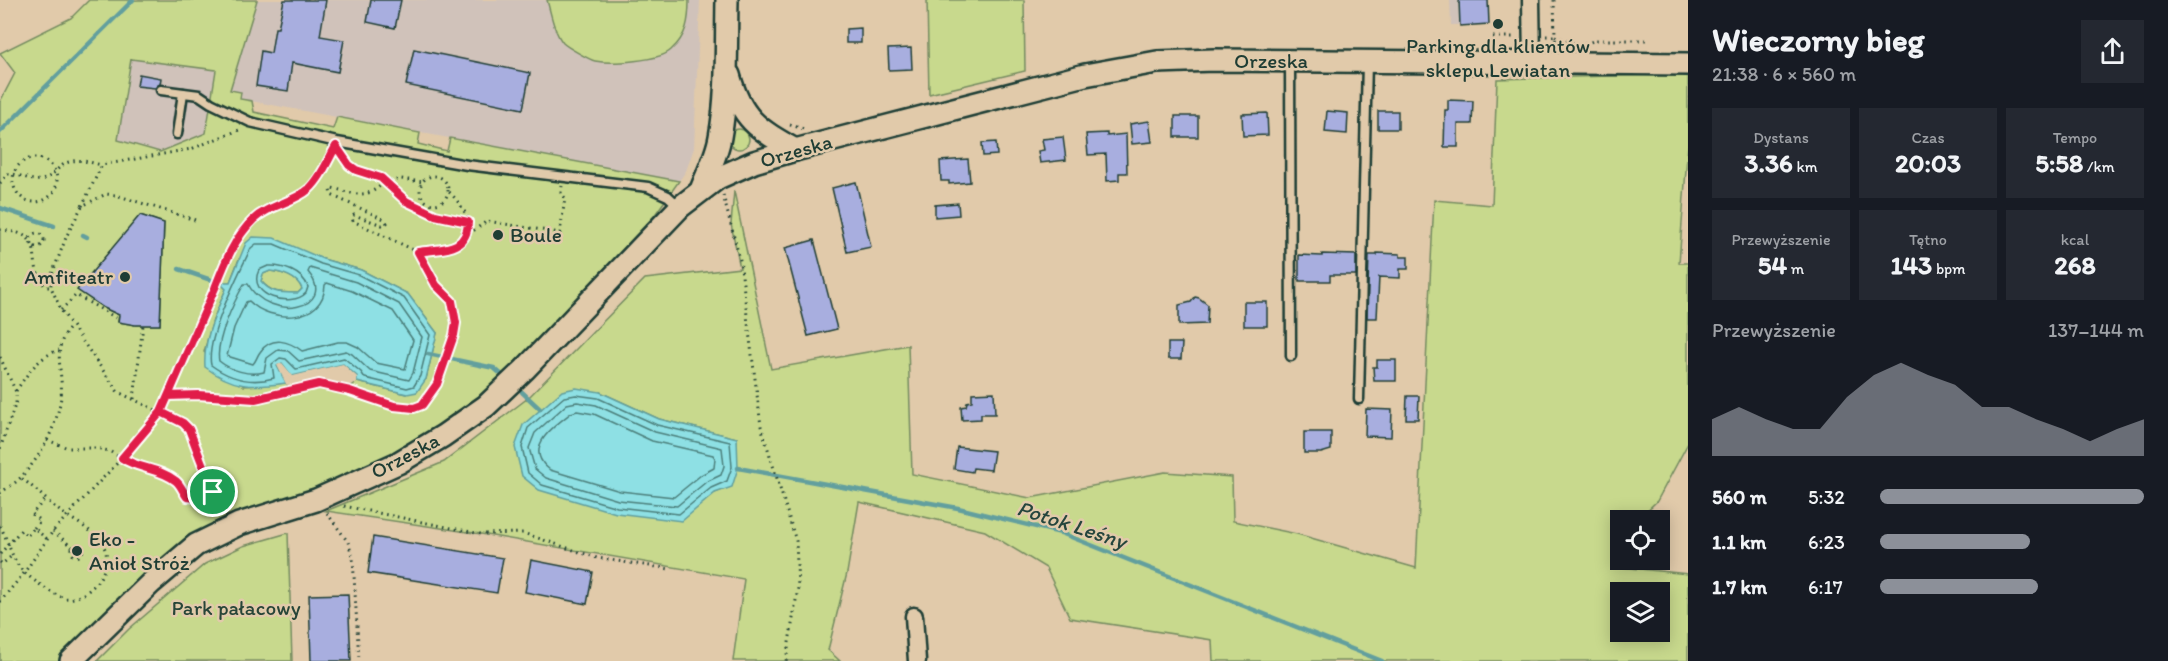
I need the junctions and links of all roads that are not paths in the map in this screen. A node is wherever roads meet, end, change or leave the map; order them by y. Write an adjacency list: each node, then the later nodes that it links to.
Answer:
1 (727, 0): 6 (street)
2 (1531, 0): 5 (street)
3 (1290, 61): 4 (street, Orzeska); 13 (street, Orzeska); 17 (lane)
4 (1368, 62): 5 (street, Orzeska); 18 (lane)
5 (1532, 62): 7 (street, Orzeska)
6 (726, 63): 10 (street); 11 (street)
7 (1688, 64)
8 (161, 90): 9 (lane)
9 (183, 93): 12 (lane); 16 (lane)
10 (752, 122): 11 (street); 13 (street); 14 (street)
11 (721, 133): 14 (street); 15 (street)
12 (177, 134)
13 (795, 150): 14 (street, Orzeska)
14 (746, 165): 15 (street, Orzeska)
15 (701, 190): 16 (street, Orzeska)
16 (680, 207): 20 (street, Orzeska)
17 (1292, 356)
18 (1359, 399)
19 (914, 616): 21 (street)
20 (71, 661)
21 (917, 661)

